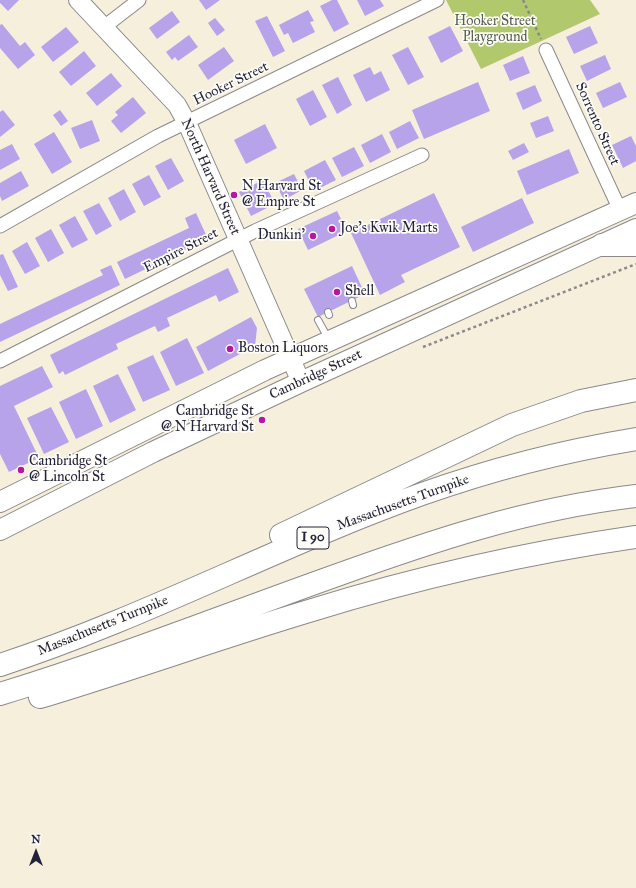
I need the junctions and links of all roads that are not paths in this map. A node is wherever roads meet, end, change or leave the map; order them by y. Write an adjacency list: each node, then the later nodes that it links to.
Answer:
1 (78, 0): 4 (main road, North Harvard Street)
2 (138, 0): 4 (street)
3 (437, 0): 6 (street, Hooker Street)
4 (104, 27): 6 (main road, North Harvard Street)
5 (546, 50): 8 (street, Sorrento Street)
6 (187, 123): 9 (street, Hooker Street); 11 (main road, North Harvard Street)
7 (422, 155): 11 (street, Empire Street)
8 (628, 206): 15 (main road, Cambridge Street)
9 (0, 226)
10 (636, 229): 13 (main road, Cambridge Street)
11 (238, 240): 16 (main road, North Harvard Street); 17 (street, Empire Street)
12 (636, 244): 13 (highway)
13 (602, 245): 18 (main road, Cambridge Street)
14 (318, 320): 15 (lane)
15 (330, 342): 16 (main road, Cambridge Street)
16 (290, 359): 18 (main road, North Harvard Street); 22 (main road, Cambridge Street)
17 (0, 361)
18 (301, 382): 23 (main road, Cambridge Street)
19 (636, 390): 25 (highway)
20 (636, 439): 25 (highway, Massachusetts Turnpike / I 90)
21 (636, 496): 27 (highway)
22 (0, 502)
23 (0, 530)
24 (636, 537): 28 (highway)
25 (74, 640): 26 (highway, Massachusetts Turnpike / I 90)
26 (0, 665)
27 (0, 694)
28 (0, 708)

